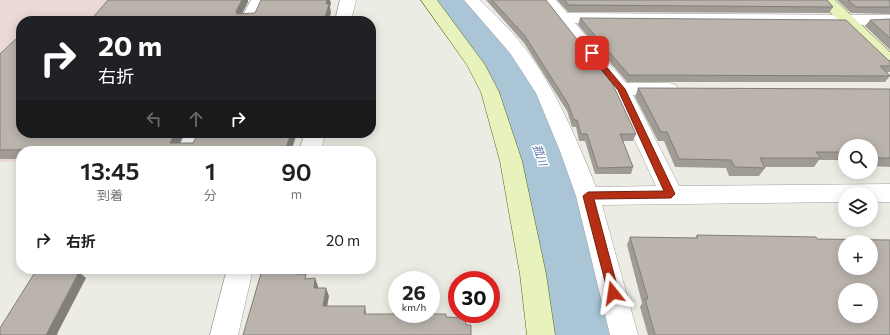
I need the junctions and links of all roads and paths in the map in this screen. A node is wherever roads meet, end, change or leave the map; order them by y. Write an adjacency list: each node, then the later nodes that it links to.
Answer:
1 (348, 0): 8 (street)
2 (429, 0): 20 (street)
3 (472, 0): 17 (street)
4 (548, 0): 9 (street)
5 (826, 0): 10 (street)
6 (257, 2): 7 (street)
7 (250, 16)
8 (344, 16)
9 (562, 18): 10 (street); 13 (street)
10 (845, 19): 11 (street); 12 (street)
11 (890, 20)
12 (890, 62)
13 (621, 89): 14 (street); 16 (street)
14 (684, 89)
15 (890, 193): 16 (street)
16 (671, 194): 17 (street)
17 (588, 196): 21 (street)
18 (239, 274): 19 (street)
19 (224, 335)
20 (542, 335)
21 (624, 335)

